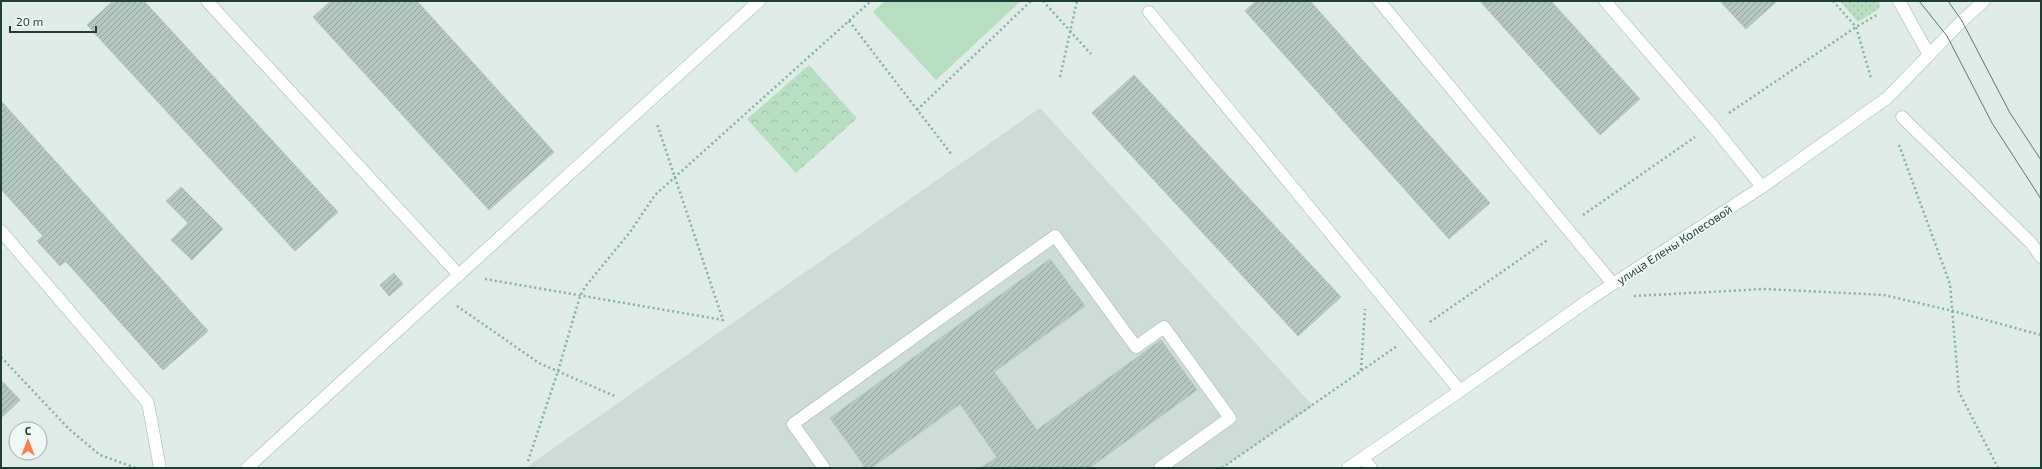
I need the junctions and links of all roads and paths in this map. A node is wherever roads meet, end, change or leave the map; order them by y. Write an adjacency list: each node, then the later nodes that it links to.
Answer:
1 (207, 1): 27 (street)
2 (758, 1): 19 (street)
3 (871, 1): 13 (path)
4 (1031, 1): 20 (path)
5 (1043, 1): 14 (path)
6 (1076, 1): 14 (path)
7 (1379, 1): 29 (street)
8 (1605, 1): 24 (street)
9 (1833, 1): 18 (path)
10 (1899, 1): 16 (street)
11 (1984, 1): 16 (street, улица Елены Колесовой)
12 (1149, 12): 28 (street)
13 (849, 21): 20 (path); 23 (path)
14 (1070, 30): 15 (path); 17 (path)
15 (1091, 54)
16 (1929, 55): 24 (street, улица Елены Колесовой)
17 (1060, 77)
18 (1871, 78)
19 (649, 101): 23 (path); 27 (street)
20 (917, 110): 22 (path)
21 (1902, 117): 26 (street); 33 (path)
22 (952, 155)
23 (675, 178): 31 (path); 31 (path)
24 (1762, 187): 29 (street, улица Елены Колесовой)
25 (1, 231): 43 (street)
26 (2041, 257)
27 (459, 275): 30 (street); 31 (path)
28 (1367, 278): 36 (path); 38 (street)
29 (1613, 284): 38 (street, улица Елены Колесовой)
30 (439, 293): 37 (path); 44 (street)
31 (580, 296): 37 (path)
32 (1628, 297): 33 (path)
33 (1953, 311): 34 (path); 49 (path)
34 (2041, 335)
35 (1, 357): 42 (path)
36 (1361, 370)
37 (558, 371): 39 (path); 41 (path)
38 (1460, 391): 40 (street, улица Елены Колесовой)
39 (617, 397)
40 (1363, 458): 47 (street, улица Елены Колесовой); 48 (street)
41 (528, 461)
42 (136, 468)
43 (160, 468)
44 (247, 468)
45 (824, 468): 46 (street)
46 (1160, 468)
47 (1348, 468)
48 (1371, 468)
49 (1998, 468)

